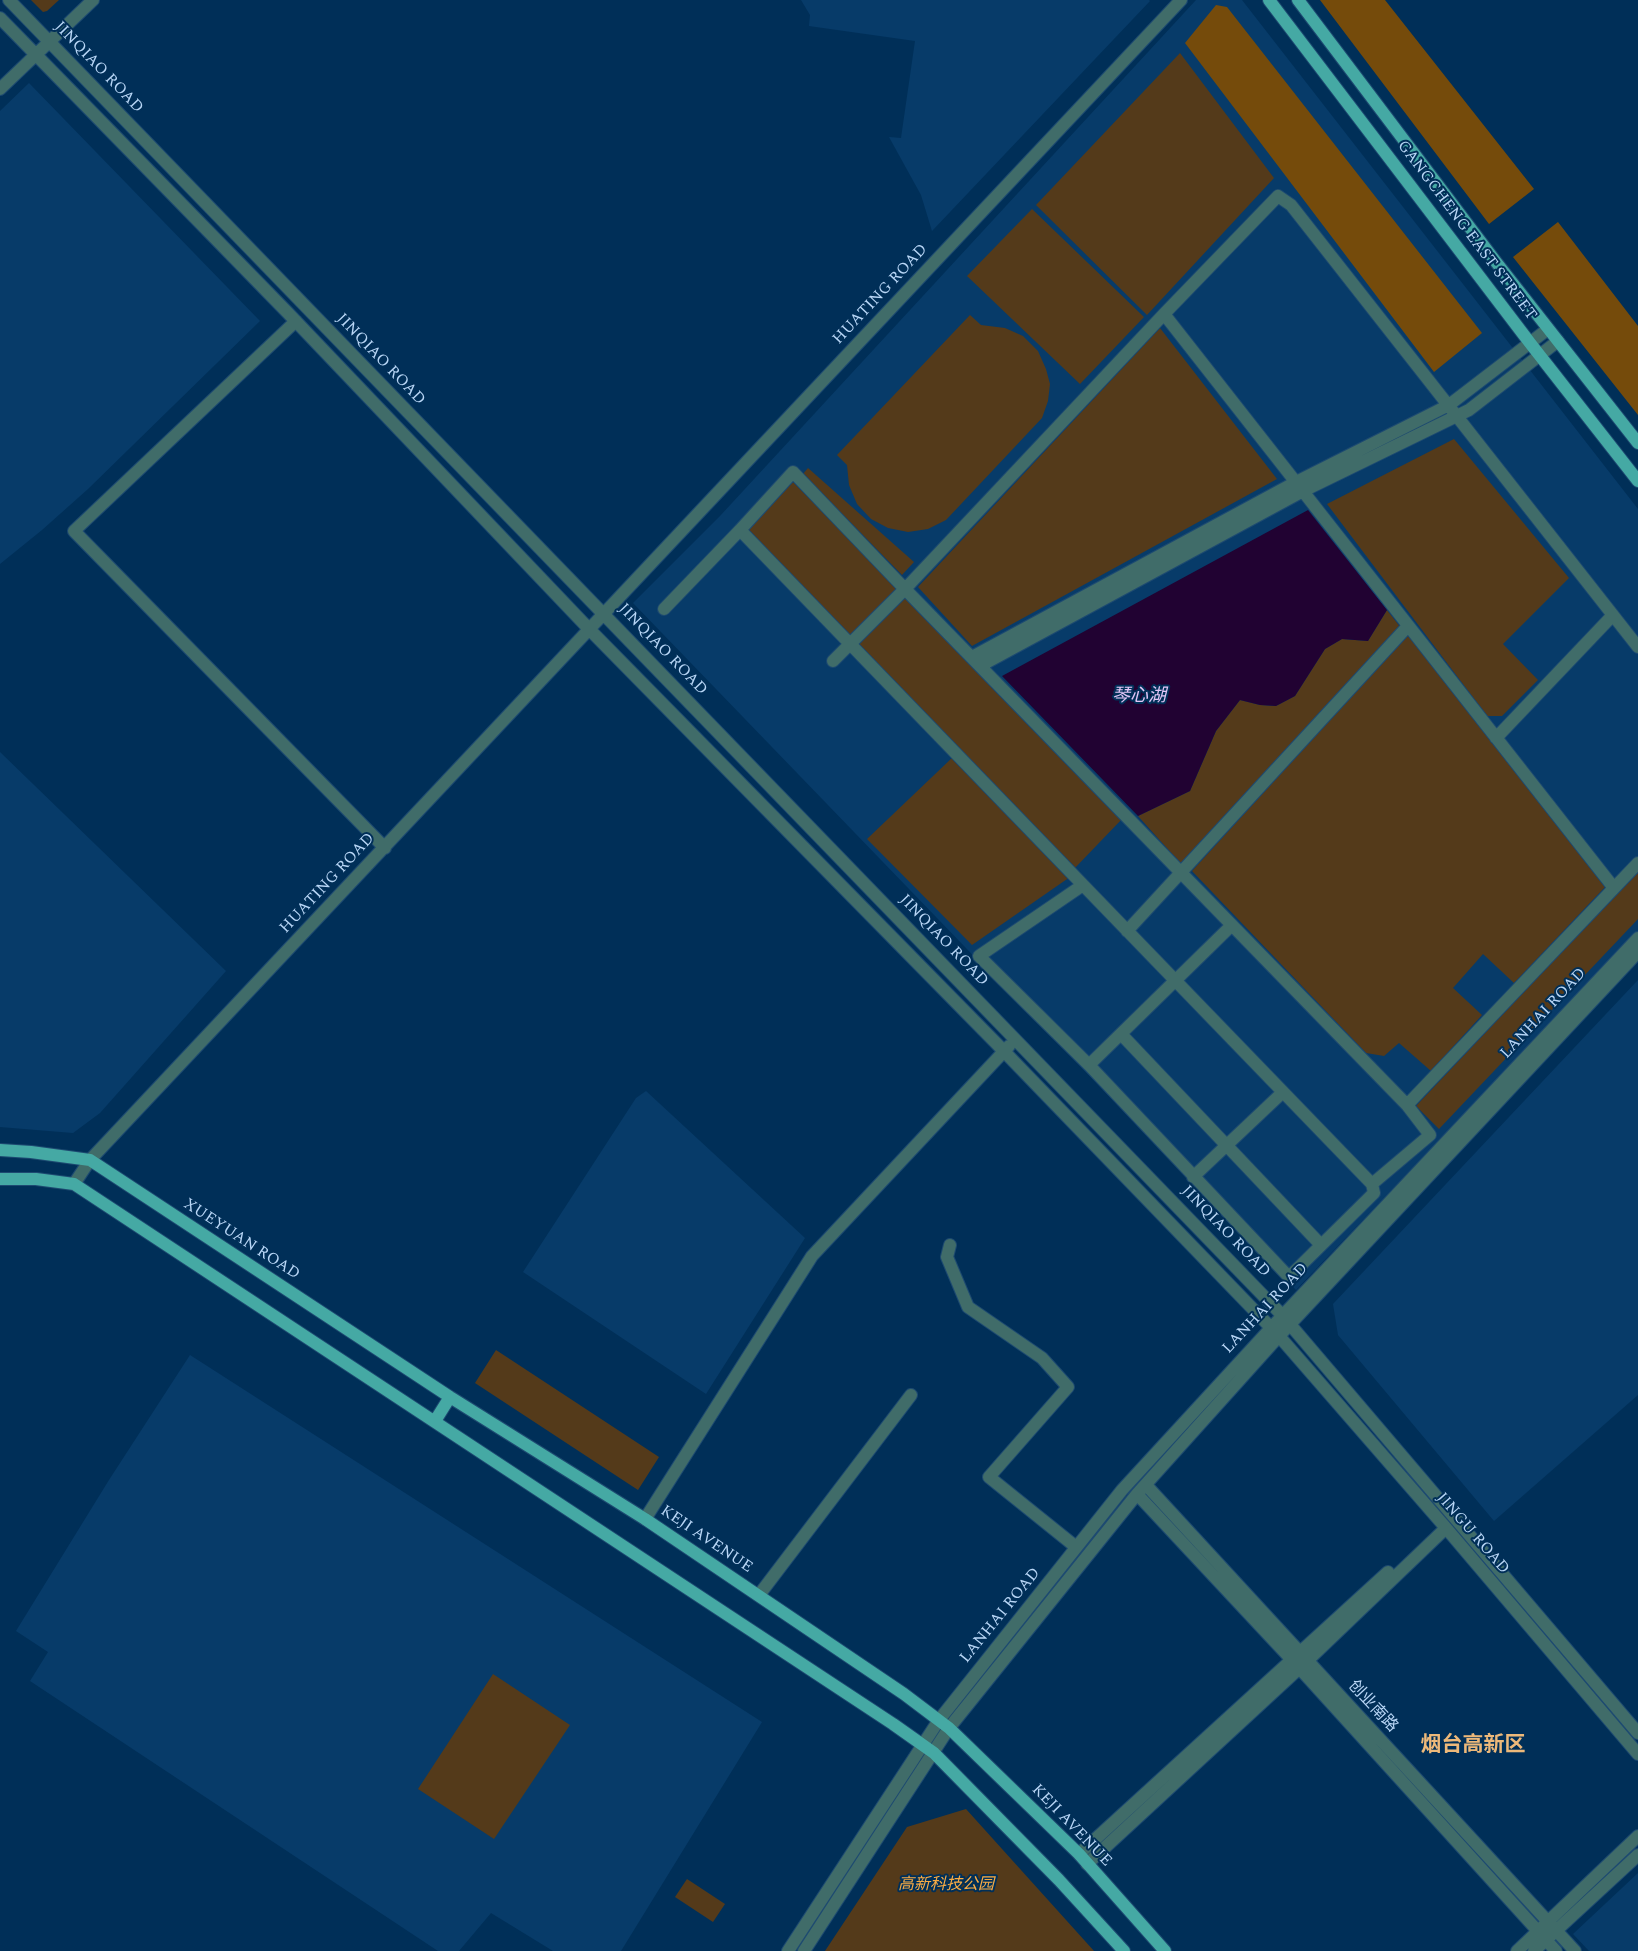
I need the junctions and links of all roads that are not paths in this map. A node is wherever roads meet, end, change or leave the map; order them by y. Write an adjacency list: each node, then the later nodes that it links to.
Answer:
1 (9, 0): 7 (street, JINQIAO ROAD)
2 (93, 0): 7 (street)
3 (1181, 0): 24 (street, HUATING ROAD)
4 (1269, 0): 14 (main road, GANGCHENG EAST STREET)
5 (1298, 0): 12 (main road, GANGCHENG EAST STREET)
6 (0, 18): 8 (street, JINQIAO ROAD)
7 (50, 42): 8 (street); 24 (street, JINQIAO ROAD)
8 (35, 56): 9 (street); 11 (street, JINQIAO ROAD)
9 (0, 89)
10 (1164, 314): 16 (street); 20 (street); 22 (street)
11 (296, 321): 27 (street, JINQIAO ROAD); 32 (street)
12 (1548, 329): 13 (main road, GANGCHENG EAST STREET); 14 (street)
13 (1558, 341): 15 (street); 18 (main road, GANGCHENG EAST STREET)
14 (1530, 343): 15 (main road, GANGCHENG EAST STREET); 16 (street)
15 (1540, 355): 17 (street); 19 (main road, GANGCHENG EAST STREET)
16 (1449, 405): 17 (street); 20 (street)
17 (1457, 416): 20 (street); 25 (street)
18 (1638, 443)
19 (1638, 481)
20 (1299, 486): 26 (street); 30 (street)
21 (740, 530): 22 (street); 23 (street); 35 (street)
22 (905, 589): 29 (street); 30 (street)
23 (664, 609)
24 (605, 614): 27 (street, HUATING ROAD); 43 (street, JINQIAO ROAD)
25 (1614, 615): 28 (street); 31 (street)
26 (1408, 626): 31 (street); 34 (street)
27 (590, 630): 32 (street, HUATING ROAD); 44 (street, JINQIAO ROAD)
28 (1638, 647)
29 (833, 661)
30 (976, 662): 34 (street)
31 (1496, 738): 36 (street)
32 (385, 848): 49 (street, HUATING ROAD)
33 (1638, 863): 36 (street)
34 (1180, 872): 37 (street); 38 (street)
35 (1083, 884): 38 (street); 45 (street)
36 (1614, 888): 47 (street)
37 (1232, 925): 41 (street); 47 (street)
38 (1127, 931): 41 (street)
39 (1638, 938): 56 (street, LANHAI ROAD)
40 (1638, 952): 56 (street, LANHAI ROAD)
41 (1175, 981): 42 (street); 46 (street)
42 (1121, 1034): 45 (street); 55 (street)
43 (1015, 1039): 44 (street); 56 (street, JINQIAO ROAD)
44 (1004, 1050): 57 (street, JINQIAO ROAD); 62 (street)
45 (1089, 1065): 50 (street)
46 (1283, 1092): 50 (street); 53 (street)
47 (1407, 1105): 53 (street)
48 (0, 1150): 49 (main road, XUEYUAN ROAD)
49 (90, 1160): 52 (street, HUATING ROAD); 59 (main road, XUEYUAN ROAD)
50 (1193, 1177): 55 (street)
51 (0, 1179): 52 (main road)
52 (74, 1184): 60 (main road)
53 (1372, 1184): 55 (street)
54 (950, 1245): 64 (street)
55 (1322, 1245)
56 (1287, 1319): 57 (street, LANHAI ROAD); 68 (street, JINGU ROAD)
57 (1275, 1332): 61 (street, LANHAI ROAD); 63 (street, JINGU ROAD); 64 (street, LANHAI ROAD)
58 (911, 1395): 65 (street)
59 (450, 1397): 60 (main road); 62 (main road, KEJI AVENUE)
60 (435, 1421): 69 (main road)
61 (1142, 1489): 66 (street, 创业南路); 67 (street, LANHAI ROAD)
62 (645, 1519): 65 (main road, KEJI AVENUE)
63 (1443, 1525): 66 (street); 71 (street, JINGU ROAD)
64 (1076, 1548): 67 (street, LANHAI ROAD)
65 (759, 1595): 67 (main road, KEJI AVENUE)
66 (1299, 1660): 73 (street); 75 (street); 76 (street, 创业南路); 77 (street, 创业南路)
67 (944, 1724): 69 (street); 70 (street); 73 (main road, KEJI AVENUE)
68 (1638, 1733)
69 (922, 1745): 70 (main road); 78 (street)
70 (934, 1752): 79 (street); 80 (main road)
71 (1638, 1754)
72 (1638, 1836): 76 (street)
73 (1079, 1854): 75 (main road, KEJI AVENUE)
74 (1638, 1855): 76 (street)
75 (1087, 1864): 81 (main road, KEJI AVENUE)
76 (1552, 1926): 77 (street); 85 (street, 创业南路)
77 (1542, 1936): 82 (street); 83 (street); 84 (street, 创业南路)
78 (788, 1951)
79 (804, 1951)
80 (1124, 1951)
81 (1165, 1951)
82 (1517, 1951)
83 (1534, 1951)
84 (1556, 1951)
85 (1575, 1951)

